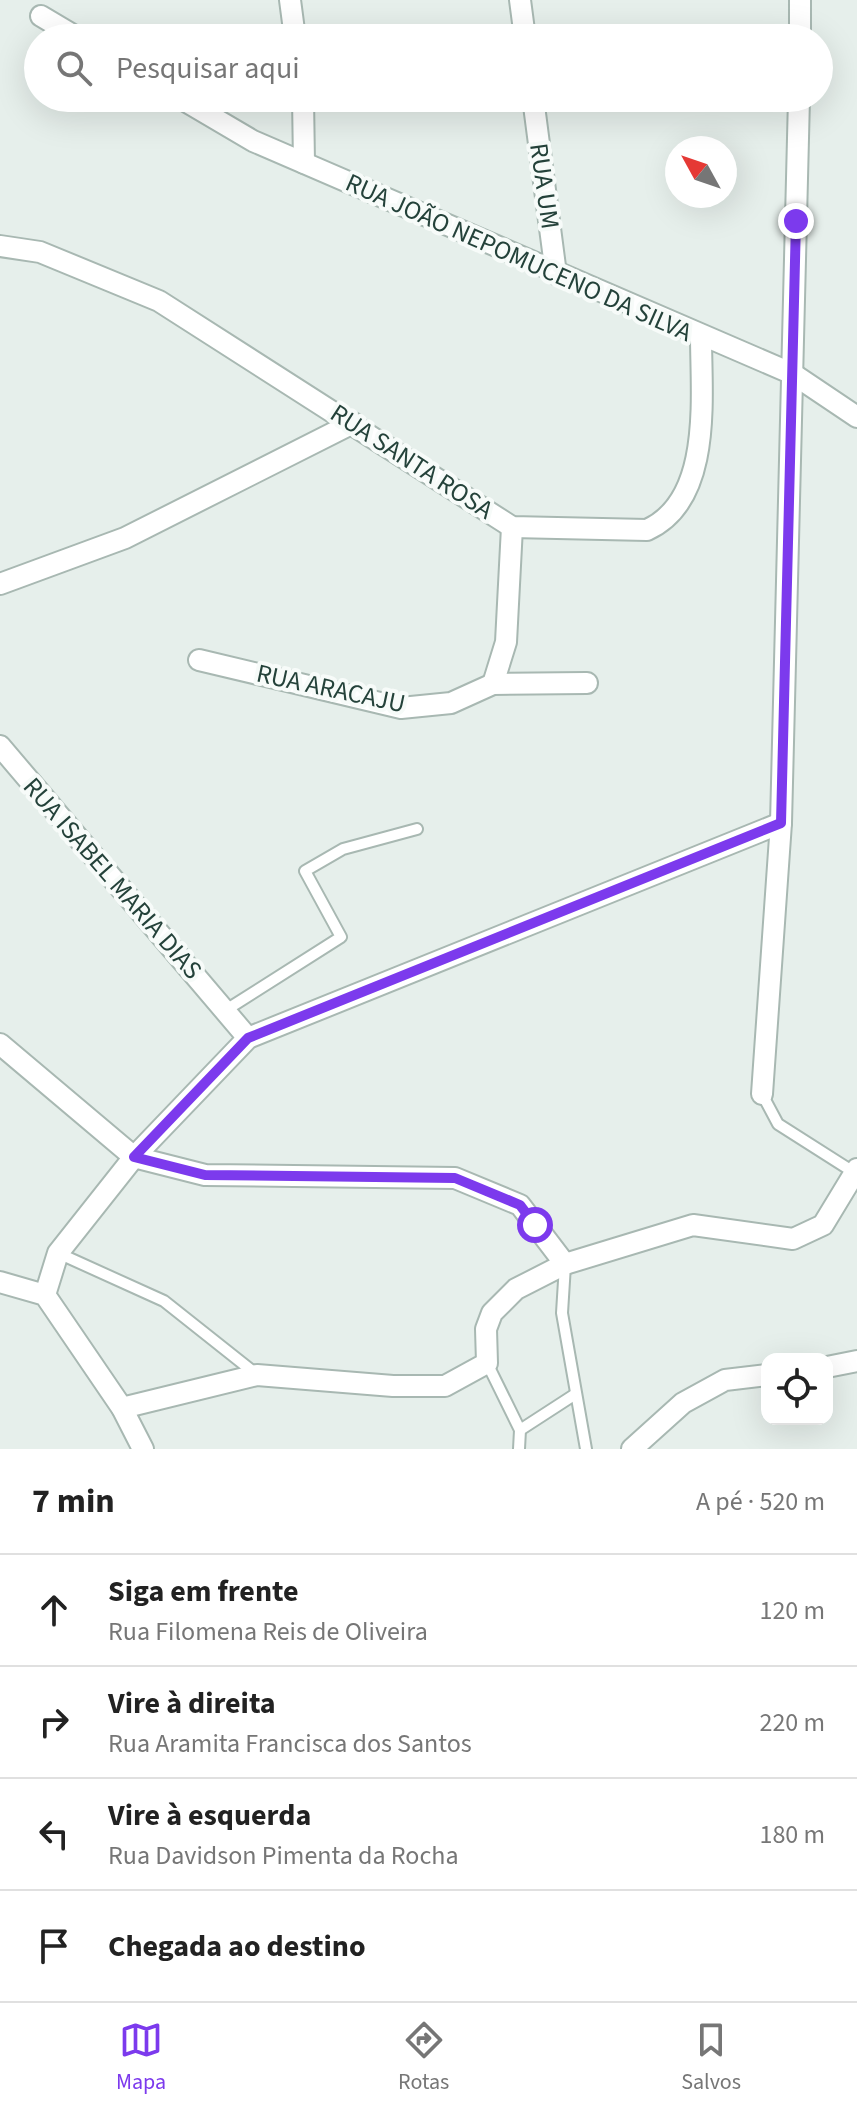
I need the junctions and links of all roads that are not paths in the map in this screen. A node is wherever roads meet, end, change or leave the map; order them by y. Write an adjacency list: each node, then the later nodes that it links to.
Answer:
1 (290, 0): 6 (street)
2 (520, 0): 7 (street)
3 (800, 0): 8 (street)
4 (41, 16): 5 (street)
5 (54, 24)
6 (293, 24)
7 (523, 24)
8 (800, 24)
9 (204, 112): 13 (street, RUA JOÃO NEPOMUCENO DA SILVA)
10 (303, 112): 13 (street)
11 (535, 112): 15 (street, RUA UM)
12 (799, 112): 17 (street)
13 (304, 163): 15 (street, RUA JOÃO NEPOMUCENO DA SILVA)
14 (0, 246): 19 (street, RUA SANTA ROSA)
15 (556, 274): 16 (street, RUA JOÃO NEPOMUCENO DA SILVA)
16 (701, 336): 17 (street, RUA JOÃO NEPOMUCENO DA SILVA); 20 (street, RUA SANTA ROSA)
17 (793, 374): 18 (street, RUA JOÃO NEPOMUCENO DA SILVA); 26 (street)
18 (857, 417)
19 (353, 423): 20 (street, RUA SANTA ROSA); 21 (street)
20 (512, 527): 24 (street)
21 (0, 584)
22 (199, 660): 24 (street, RUA ARACAJU)
23 (587, 683): 24 (street)
24 (493, 684)
25 (0, 746): 28 (street, RUA ISABEL MARIA DIAS)
26 (781, 823): 29 (street); 31 (street)
27 (417, 829): 28 (lane)
28 (226, 1010): 29 (street, RUA ISABEL MARIA DIAS)
29 (248, 1038): 32 (street)
30 (0, 1044): 32 (street)
31 (762, 1094): 33 (lane)
32 (134, 1157): 34 (street); 35 (street)
33 (856, 1171): 35 (street)
34 (58, 1253): 37 (street); 41 (lane)
35 (565, 1264): 39 (street); 43 (lane)
36 (0, 1282): 37 (street)
37 (45, 1295): 44 (street)
38 (857, 1361): 40 (street)
39 (487, 1363): 41 (street); 45 (lane)
40 (833, 1366)
41 (257, 1375): 44 (street)
42 (761, 1376): 49 (street)
43 (574, 1395): 45 (lane); 48 (lane)
44 (122, 1408): 46 (street)
45 (520, 1430): 47 (lane)
46 (143, 1449)
47 (519, 1449)
48 (586, 1449)
49 (632, 1449)

